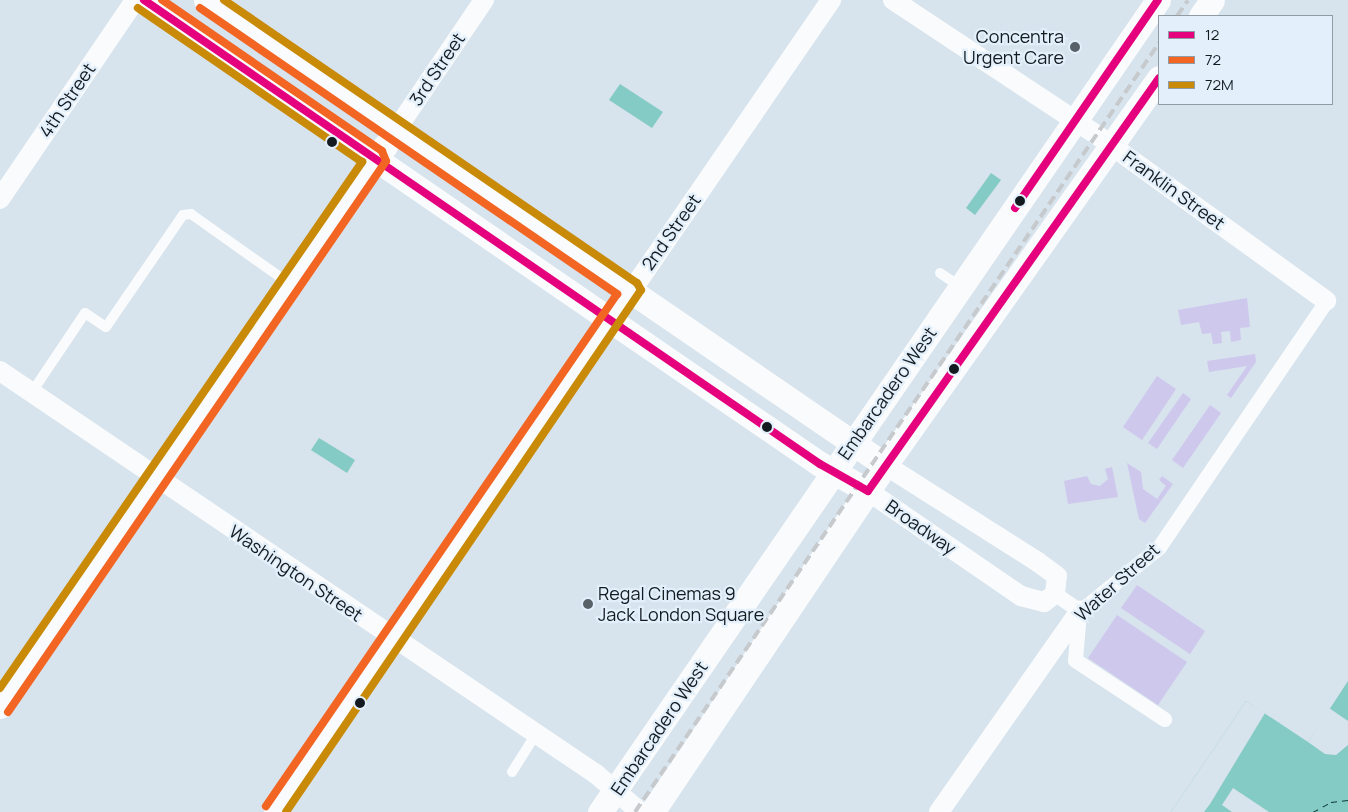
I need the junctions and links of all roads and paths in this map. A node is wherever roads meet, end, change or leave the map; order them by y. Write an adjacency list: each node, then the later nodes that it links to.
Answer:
1 (135, 0): 15 (street, 4th Street)
2 (144, 0): 14 (street, Broadway)
3 (206, 0): 12 (street, Broadway)
4 (484, 0): 12 (street, 3rd Street)
5 (831, 0): 19 (street, 2nd Street)
6 (893, 0): 11 (street, Franklin Street)
7 (1158, 0): 11 (street, Embarcadero West)
8 (1212, 0): 9 (street)
9 (1202, 15)
10 (1158, 79): 13 (street)
11 (1076, 120): 13 (street, Franklin Street); 18 (street, Embarcadero West)
12 (396, 130): 14 (street, 3rd Street); 19 (street, Broadway)
13 (1113, 146): 20 (street, Franklin Street); 25 (street)
14 (376, 159): 17 (street, 3rd Street); 21 (street, Broadway)
15 (0, 199)
16 (940, 273): 18 (lane)
17 (290, 284): 23 (lane); 27 (street, 3rd Street)
18 (961, 287): 24 (street, Embarcadero West)
19 (631, 291): 21 (street, 2nd Street); 24 (street, Broadway)
20 (1326, 301): 30 (street, Water Street)
21 (611, 320): 26 (street, Broadway); 31 (street, 2nd Street)
22 (0, 371): 23 (street, Washington Street)
23 (32, 392): 27 (street, Washington Street)
24 (853, 442): 25 (street, Broadway); 26 (street, Embarcadero West)
25 (885, 465): 28 (street); 29 (street, Broadway)
26 (834, 471): 28 (street, Broadway); 36 (street, Embarcadero West)
27 (157, 479): 31 (street, Washington Street); 32 (street, 3rd Street)
28 (868, 491): 29 (street, Broadway); 40 (street)
29 (1055, 594): 30 (street)
30 (1080, 611): 33 (street); 41 (street, Water Street)
31 (393, 639): 34 (street, Washington Street); 37 (street, 2nd Street)
32 (0, 706)
33 (1164, 719)
34 (536, 734): 35 (lane); 36 (street, Washington Street)
35 (512, 772)
36 (617, 789): 38 (street, Embarcadero West); 39 (street, Washington Street)
37 (274, 812)
38 (600, 812)
39 (640, 812)
40 (652, 812)
41 (939, 812)

